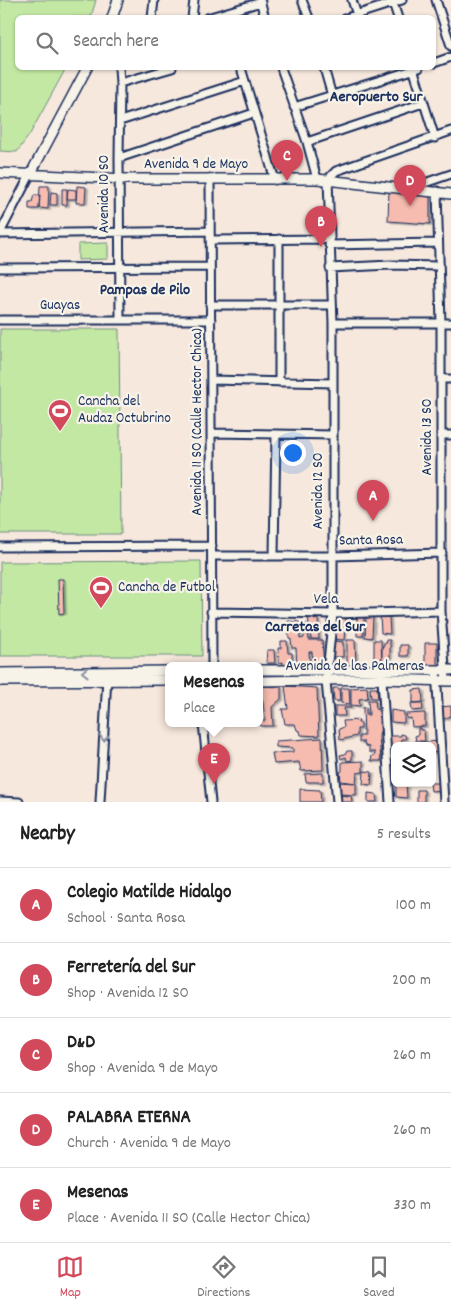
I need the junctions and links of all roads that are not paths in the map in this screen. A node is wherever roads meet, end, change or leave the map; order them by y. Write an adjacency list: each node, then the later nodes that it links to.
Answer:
1 (118, 0): 11 (street)
2 (154, 0): 12 (street)
3 (194, 0): 13 (street)
4 (302, 0): 16 (street)
5 (352, 0): 17 (street)
6 (402, 0): 10 (street)
7 (436, 0): 19 (street)
8 (260, 1): 14 (street); 15 (street)
9 (382, 3): 10 (street); 17 (street)
10 (393, 3): 18 (street)
11 (113, 15)
12 (152, 15)
13 (192, 15)
14 (216, 15)
15 (264, 15)
16 (307, 15)
17 (357, 15)
18 (397, 15)
19 (442, 22): 20 (street); 21 (street)
20 (436, 25)
21 (451, 46)
22 (451, 57): 23 (street)
23 (436, 62)
24 (86, 70): 45 (street)
25 (119, 70): 33 (street, Avenida 10 SO)
26 (165, 70): 33 (street)
27 (242, 70): 32 (street)
28 (282, 70): 36 (street)
29 (325, 70): 34 (street)
30 (409, 70): 34 (street)
31 (415, 70): 35 (street)
32 (245, 81): 37 (street); 38 (street)
33 (120, 83): 38 (street, Avenida 10 SO)
34 (332, 96): 36 (street)
35 (423, 103): 40 (street); 41 (street)
36 (294, 107): 41 (street)
37 (254, 113): 42 (street); 50 (street)
38 (120, 121): 42 (street, Avenida 10 SO)
39 (451, 131): 40 (street)
40 (435, 138): 49 (street)
41 (307, 142): 48 (street)
42 (119, 158): 46 (street, Avenida 10 SO)
43 (0, 173): 45 (street, Avenida 9 de Mayo)
44 (451, 174): 51 (street)
45 (30, 175): 46 (street, Avenida 9 de Mayo); 56 (street)
46 (120, 178): 47 (street, Avenida 9 de Mayo); 55 (street, Avenida 10 SO)
47 (210, 178): 50 (street, Avenida 9 de Mayo); 54 (street, Avenida 11 SO (Calle Hector Chica))
48 (317, 179): 49 (street, Avenida 9 de Mayo); 50 (street, Avenida 9 de Mayo)
49 (328, 179): 51 (street, Avenida 9 de Mayo); 59 (street, Avenida 12 SO)
50 (275, 180)
51 (410, 188): 52 (street, Avenida 9 de Mayo)
52 (437, 192): 53 (street, Avenida 9 de Mayo); 60 (street, Avenida 13 SO)
53 (451, 194)
54 (210, 231): 55 (street); 58 (street, Avenida 11 SO (Calle Hector Chica))
55 (119, 232): 56 (street); 64 (street, Avenida 10 SO)
56 (0, 233)
57 (279, 239): 58 (street); 59 (street); 67 (street)
58 (210, 240): 62 (street, Avenida 11 SO (Calle Hector Chica))
59 (329, 242): 60 (street); 65 (street, Avenida 12 SO)
60 (438, 243): 61 (street, Avenida 13 SO)
61 (440, 266): 65 (street); 73 (street, Avenida 13 SO)
62 (210, 267): 64 (street); 66 (street, Avenida 11 SO (Calle Hector Chica))
63 (0, 268): 64 (street)
64 (119, 268): 70 (street, Avenida 10 SO)
65 (330, 268): 68 (street, Avenida 12 SO)
66 (210, 305): 67 (street); 71 (street, Avenida 11 SO (Calle Hector Chica))
67 (280, 305): 68 (street); 78 (street)
68 (332, 305): 72 (street, Avenida 12 SO)
69 (0, 320): 70 (street, Guayas)
70 (120, 320): 71 (street, Guayas)
71 (211, 320): 76 (street, Avenida 11 SO (Calle Hector Chica))
72 (333, 323): 73 (street); 79 (street, Avenida 12 SO)
73 (441, 323): 74 (street); 75 (street, Avenida 13 SO)
74 (451, 323)
75 (441, 379): 77 (street); 83 (street, Avenida 13 SO)
76 (212, 380): 78 (street); 80 (street, Avenida 11 SO (Calle Hector Chica))
77 (451, 380)
78 (279, 382): 79 (street)
79 (333, 383): 82 (street, Avenida 12 SO)
80 (213, 433): 81 (street); 85 (street, Avenida 11 SO (Calle Hector Chica))
81 (276, 435): 82 (street); 88 (street)
82 (333, 435): 90 (street, Avenida 12 SO)
83 (442, 435): 84 (street); 87 (street, Avenida 13 SO)
84 (451, 435)
85 (212, 546): 86 (street); 89 (street, Avenida 11 SO (Calle Hector Chica))
86 (0, 548)
87 (442, 553): 90 (street, Santa Rosa); 91 (street, Avenida 13 SO)
88 (274, 555): 89 (street, Santa Rosa); 90 (street, Santa Rosa)
89 (212, 556): 92 (street, Avenida 11 SO (Calle Hector Chica))
90 (333, 556): 93 (street, Avenida 12 SO)
91 (442, 611): 93 (street, Vela); 96 (street, Avenida 13 SO)
92 (211, 612): 93 (street, Vela); 94 (street, Avenida 11 SO (Calle Hector Chica))
93 (333, 614): 98 (street, Avenida 12 SO)
94 (212, 662)
95 (263, 670): 98 (street, Avenida de las Palmeras)
96 (444, 670): 98 (street, Avenida de las Palmeras); 106 (street, Avenida 13 SO)
97 (165, 671): 100 (street)
98 (327, 671): 105 (street, Avenida 12 SO)
99 (0, 673): 100 (street, one-way to 99)
100 (107, 676): 102 (street); 103 (street); 110 (street, one-way to 110)
101 (382, 679): 105 (street, Avenida de las Palmeras); 106 (street, Avenida de las Palmeras); 113 (street)
102 (165, 680)
103 (0, 681)
104 (263, 681): 105 (street, Avenida de las Palmeras)
105 (326, 681): 112 (street, Avenida 12 SO)
106 (445, 681): 114 (street, Avenida 13 SO)
107 (203, 727): 111 (street)
108 (0, 801): 109 (street)
109 (19, 802)
110 (100, 802)
111 (211, 802)
112 (337, 802)
113 (390, 802)
114 (444, 802)

